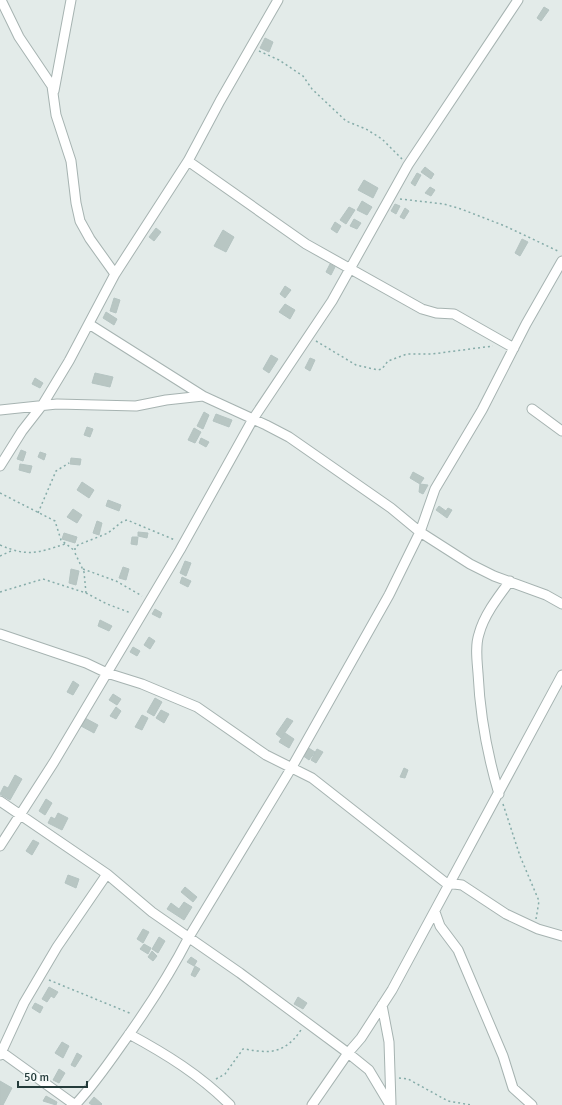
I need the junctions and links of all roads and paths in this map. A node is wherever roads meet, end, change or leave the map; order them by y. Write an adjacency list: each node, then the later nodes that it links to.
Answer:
1 (1, 0): 6 (street)
2 (71, 0): 6 (street)
3 (278, 0): 5 (street)
4 (518, 0): 8 (street)
5 (251, 48): 7 (street); 8 (path)
6 (54, 91): 13 (street)
7 (188, 161): 12 (street); 13 (street)
8 (408, 165): 9 (street)
9 (390, 198): 10 (path); 12 (street)
10 (562, 252)
11 (562, 261): 17 (street)
12 (350, 268): 15 (street); 16 (street)
13 (115, 274): 14 (street)
14 (89, 324): 18 (street); 19 (street)
15 (309, 336): 16 (path); 22 (street)
16 (504, 342): 17 (street)
17 (514, 348): 28 (street)
18 (203, 396): 19 (street); 22 (street)
19 (43, 404): 21 (street); 25 (street)
20 (532, 409): 23 (street)
21 (0, 410)
22 (253, 419): 28 (street); 30 (street)
23 (562, 431)
24 (69, 462): 27 (path)
25 (0, 466)
26 (0, 493): 27 (path)
27 (38, 513): 29 (path)
28 (420, 532): 36 (street); 45 (street)
29 (65, 544): 32 (path); 33 (path)
30 (183, 545): 33 (path); 39 (street)
31 (0, 546): 32 (path)
32 (11, 551): 34 (path)
33 (74, 551): 35 (path)
34 (0, 556)
35 (82, 569): 38 (path); 39 (path)
36 (510, 581): 40 (street); 46 (street)
37 (0, 592): 38 (path)
38 (86, 593): 41 (path)
39 (150, 600): 41 (street)
40 (562, 604)
41 (141, 616): 43 (street)
42 (0, 634): 43 (street)
43 (107, 673): 45 (street); 48 (street)
44 (562, 675): 46 (street)
45 (292, 767): 51 (street); 55 (street)
46 (499, 794): 51 (street); 53 (path)
47 (0, 801): 48 (street)
48 (19, 815): 49 (street); 50 (street)
49 (0, 846)
50 (107, 874): 55 (street); 56 (street)
51 (451, 884): 52 (street); 53 (street)
52 (435, 912): 57 (street); 70 (street)
53 (534, 927): 54 (street)
54 (562, 936)
55 (189, 937): 58 (street); 59 (street)
56 (40, 977): 58 (path); 61 (street)
57 (382, 1005): 62 (street); 64 (street)
58 (141, 1018): 60 (street)
59 (307, 1022): 62 (street); 63 (path)
60 (129, 1034): 63 (street); 65 (street)
61 (1, 1053): 65 (street)
62 (348, 1053): 67 (street); 68 (street)
63 (203, 1080): 66 (street)
64 (389, 1084): 68 (street); 69 (path)
65 (75, 1105)
66 (230, 1105)
67 (312, 1105)
68 (391, 1105)
69 (471, 1105)
70 (532, 1105)

